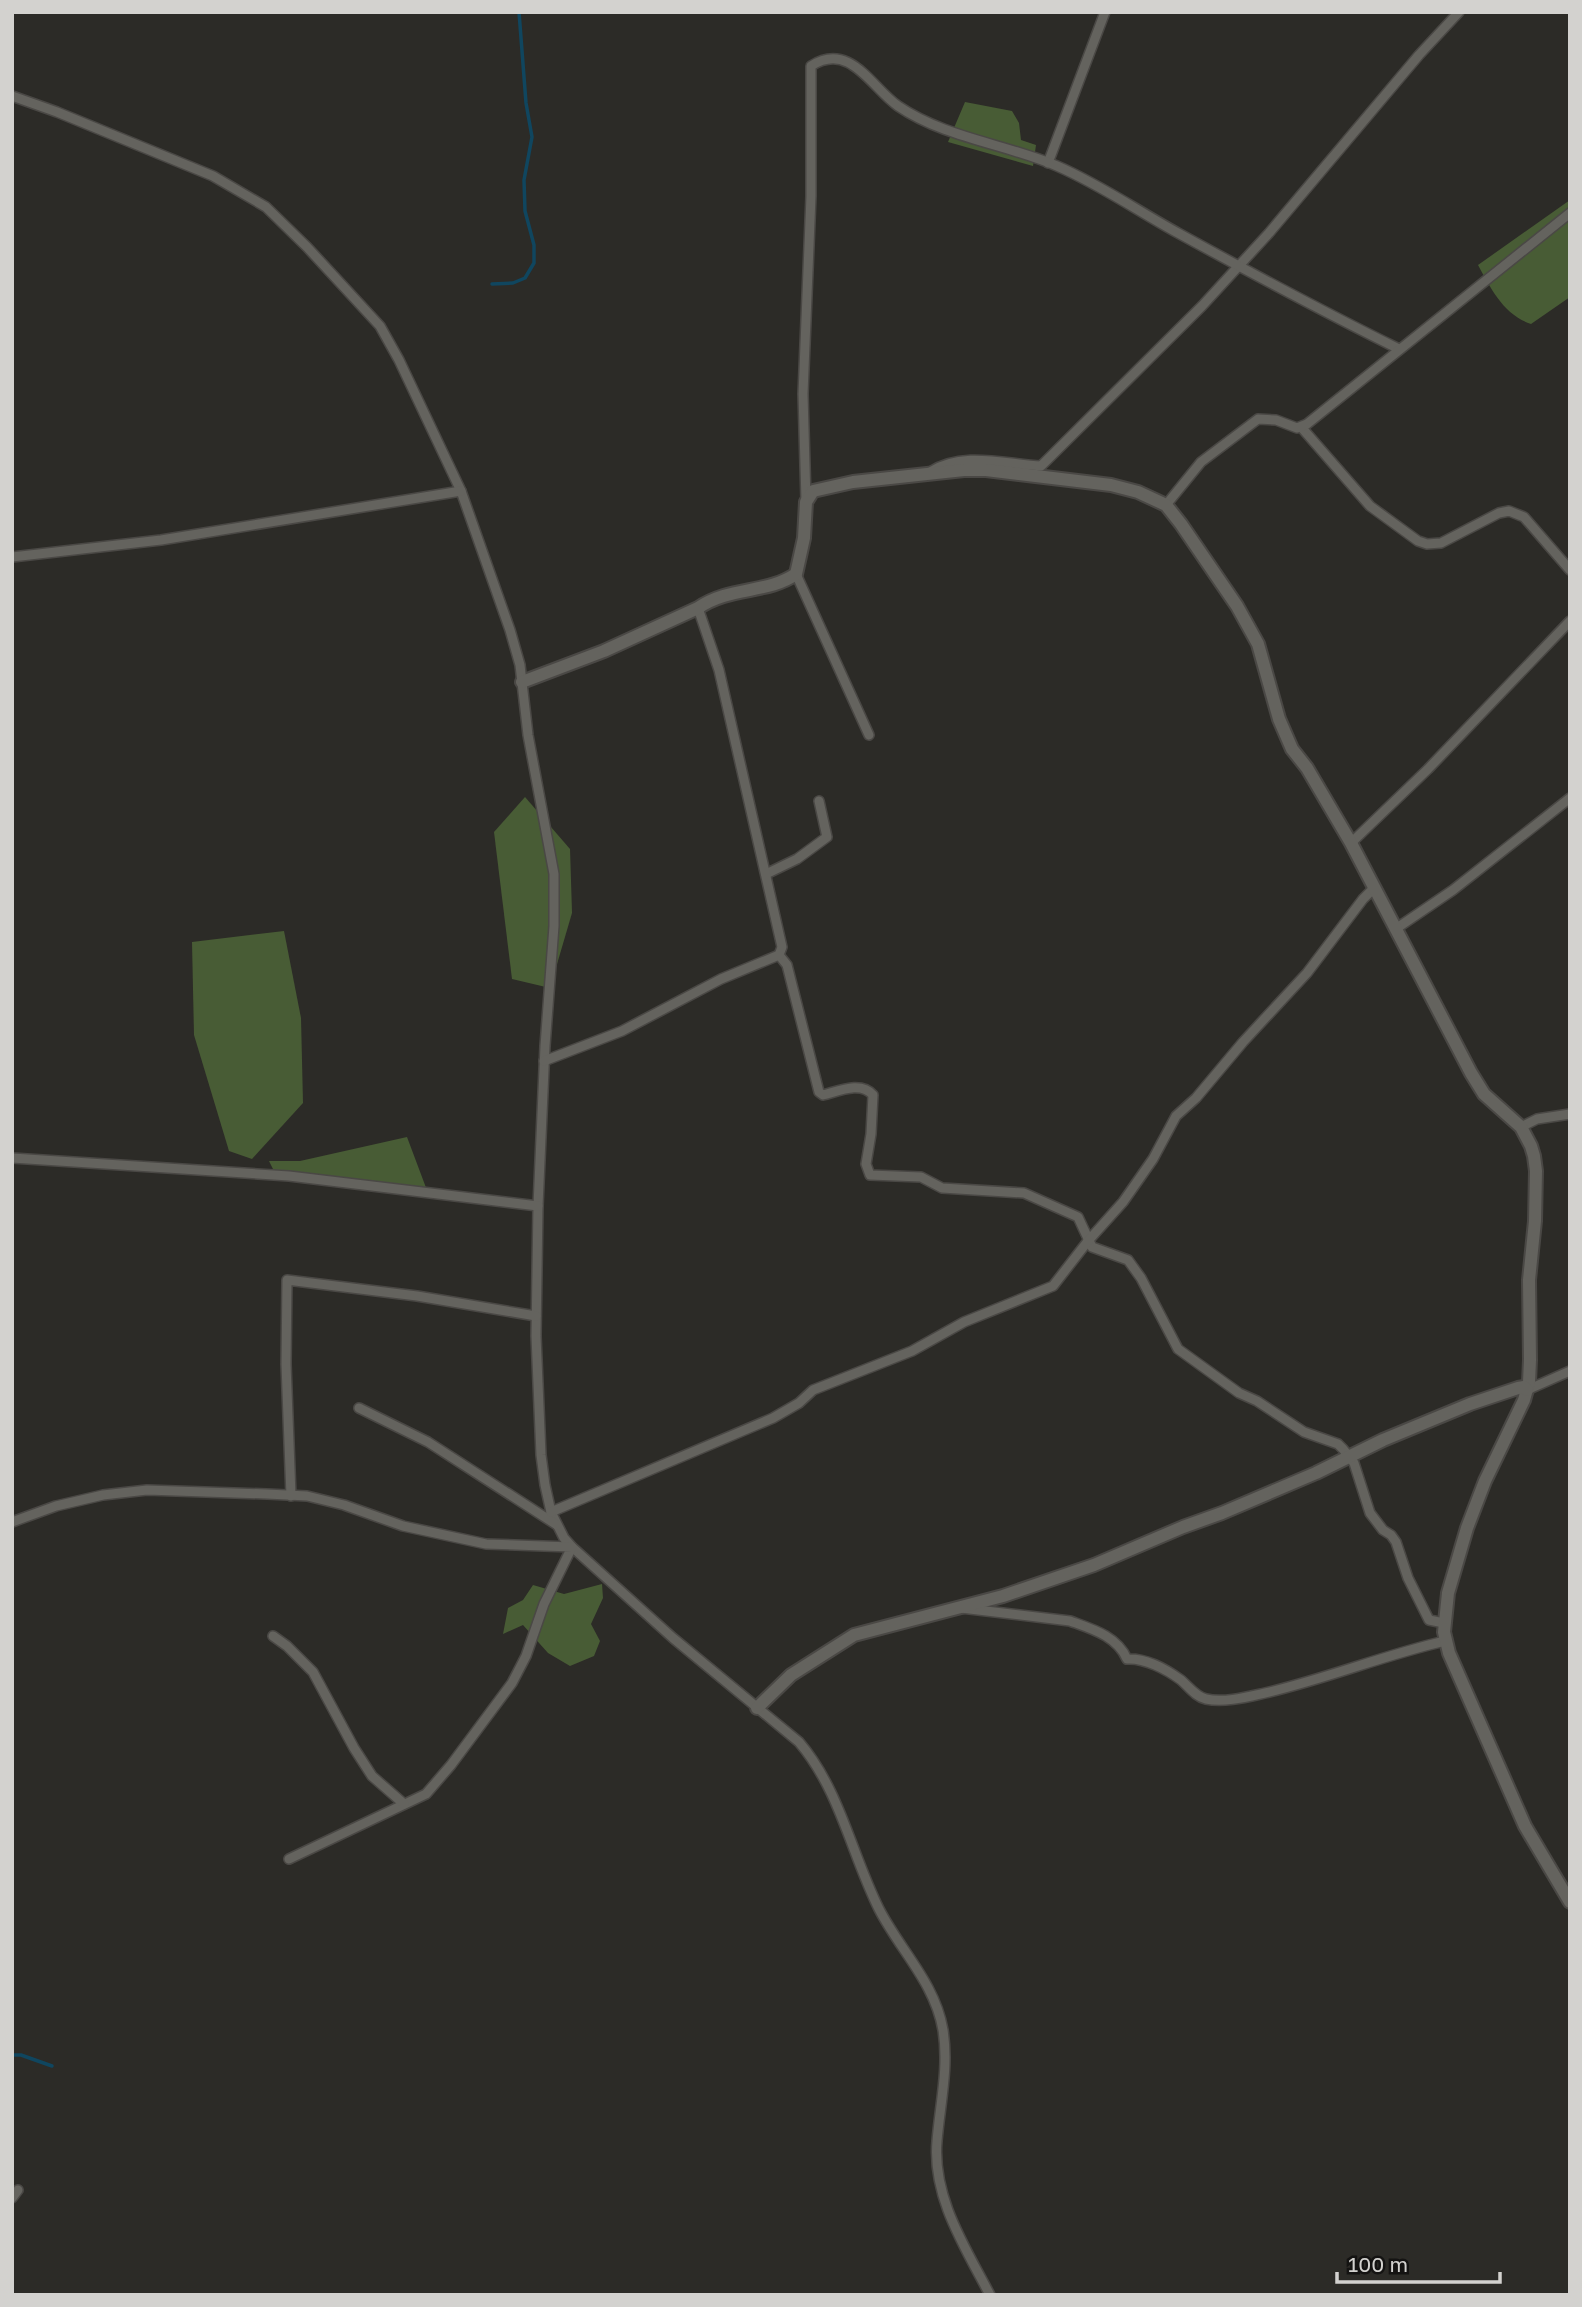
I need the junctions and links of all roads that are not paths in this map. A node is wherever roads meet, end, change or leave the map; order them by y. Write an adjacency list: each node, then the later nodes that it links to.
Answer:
1 (1105, 12): 4 (street)
2 (1460, 12): 6 (street)
3 (12, 96): 10 (street)
4 (1048, 163): 6 (street); 11 (street)
5 (1570, 213): 7 (street)
6 (1237, 266): 7 (street); 9 (street)
7 (1399, 349): 8 (street)
8 (1302, 428): 12 (street); 14 (street)
9 (928, 473): 11 (street); 12 (street)
10 (461, 491): 13 (street); 18 (street)
11 (806, 502): 15 (street)
12 (1166, 505): 22 (street)
13 (12, 557)
14 (1570, 570)
15 (796, 574): 16 (street); 19 (street)
16 (698, 608): 18 (street); 23 (street)
17 (1570, 621): 22 (street)
18 (522, 682): 27 (street)
19 (869, 735)
20 (1570, 798): 25 (street)
21 (819, 801): 23 (street)
22 (1351, 843): 24 (street)
23 (766, 874): 26 (street)
24 (1374, 888): 25 (street); 32 (street)
25 (1397, 928): 29 (street)
26 (779, 956): 27 (street); 32 (street)
27 (544, 1060): 31 (street)
28 (1570, 1114): 29 (street)
29 (1521, 1127): 35 (street)
30 (12, 1158): 31 (street)
31 (538, 1206): 33 (street)
32 (1088, 1241): 37 (street); 39 (street)
33 (536, 1316): 38 (street); 39 (street)
34 (1570, 1371): 35 (street)
35 (1527, 1390): 37 (street); 44 (street)
36 (359, 1408): 41 (street)
37 (1348, 1455): 43 (street); 44 (street)
38 (291, 1496): 40 (street); 42 (street)
39 (551, 1512): 41 (street)
40 (12, 1522)
41 (559, 1526): 42 (street)
42 (572, 1547): 47 (street); 48 (street)
43 (957, 1607): 46 (street); 47 (street)
44 (1444, 1623): 46 (street)
45 (273, 1636): 48 (street)
46 (1445, 1640): 50 (street)
47 (757, 1708): 51 (street)
48 (404, 1804): 49 (street)
49 (289, 1859)
50 (1570, 1902)
51 (990, 2295)

